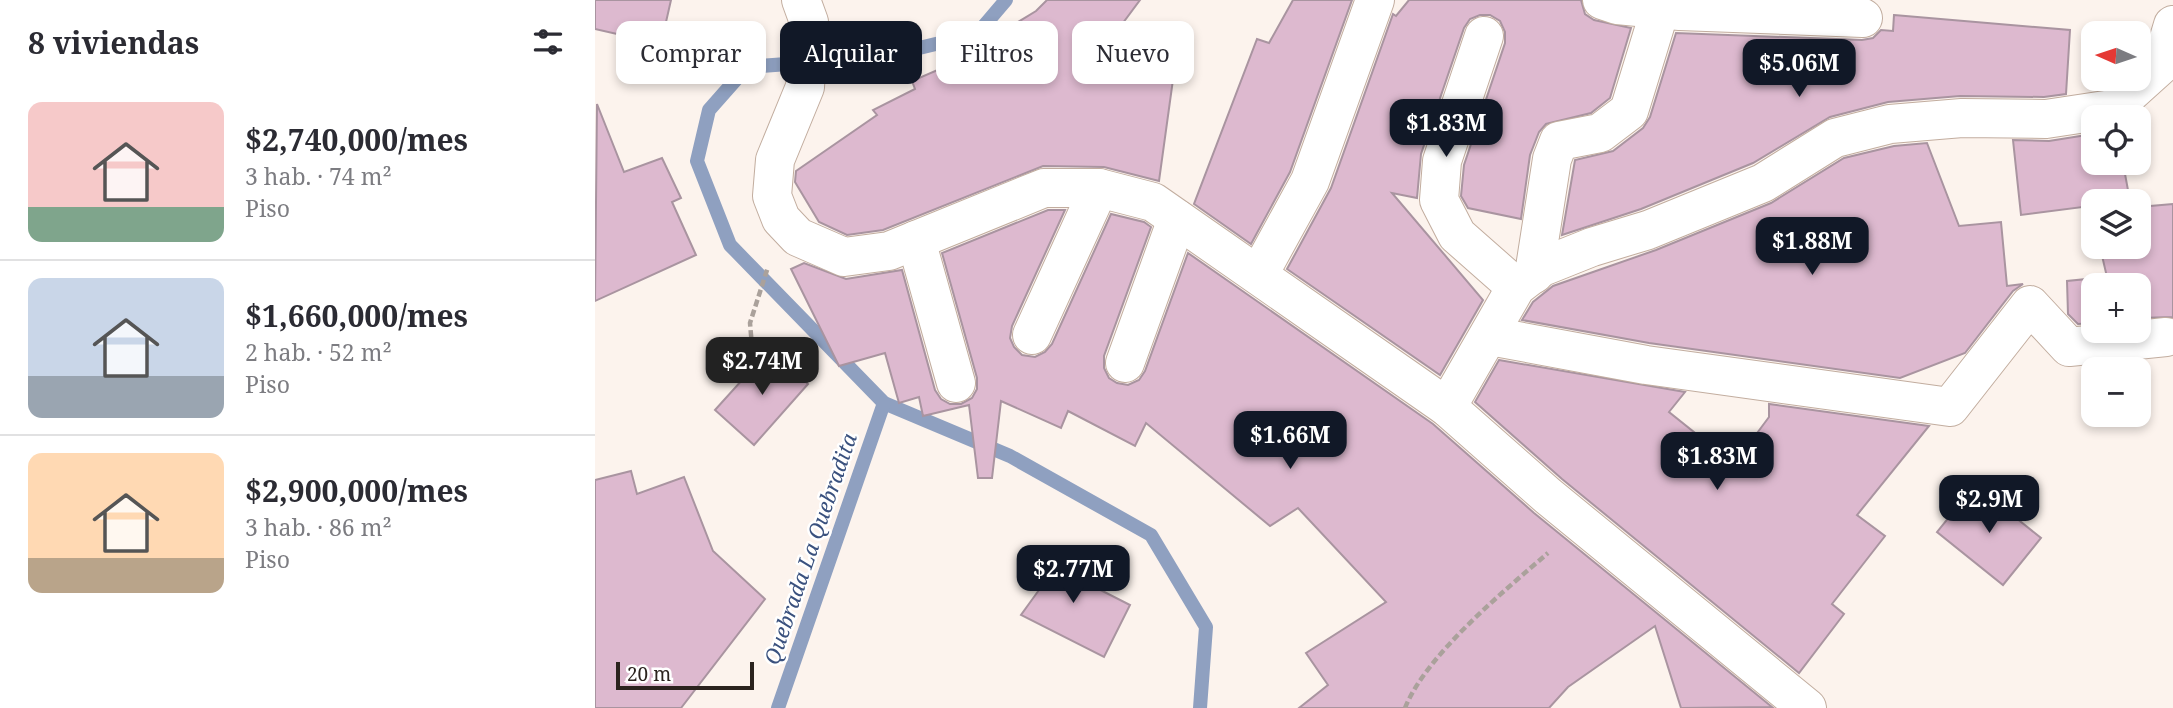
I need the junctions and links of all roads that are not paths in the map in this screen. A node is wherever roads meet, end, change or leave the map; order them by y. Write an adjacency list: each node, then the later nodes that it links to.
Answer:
1 (1375, 0): 11 (street)
2 (1602, 0): 3 (street)
3 (1663, 5): 5 (street); 12 (street)
4 (805, 11): 10 (street)
5 (1863, 18)
6 (2173, 25): 12 (street)
7 (1484, 36): 12 (street)
8 (1099, 188): 9 (street); 10 (street); 13 (street)
9 (1177, 219): 11 (street); 16 (street)
10 (916, 240): 17 (street)
11 (1259, 274): 18 (street)
12 (1525, 280): 14 (street)
13 (1032, 335)
14 (1490, 336): 15 (street); 18 (street)
15 (2165, 337)
16 (1125, 363)
17 (956, 383)
18 (1447, 407): 19 (street)
19 (1807, 708)

